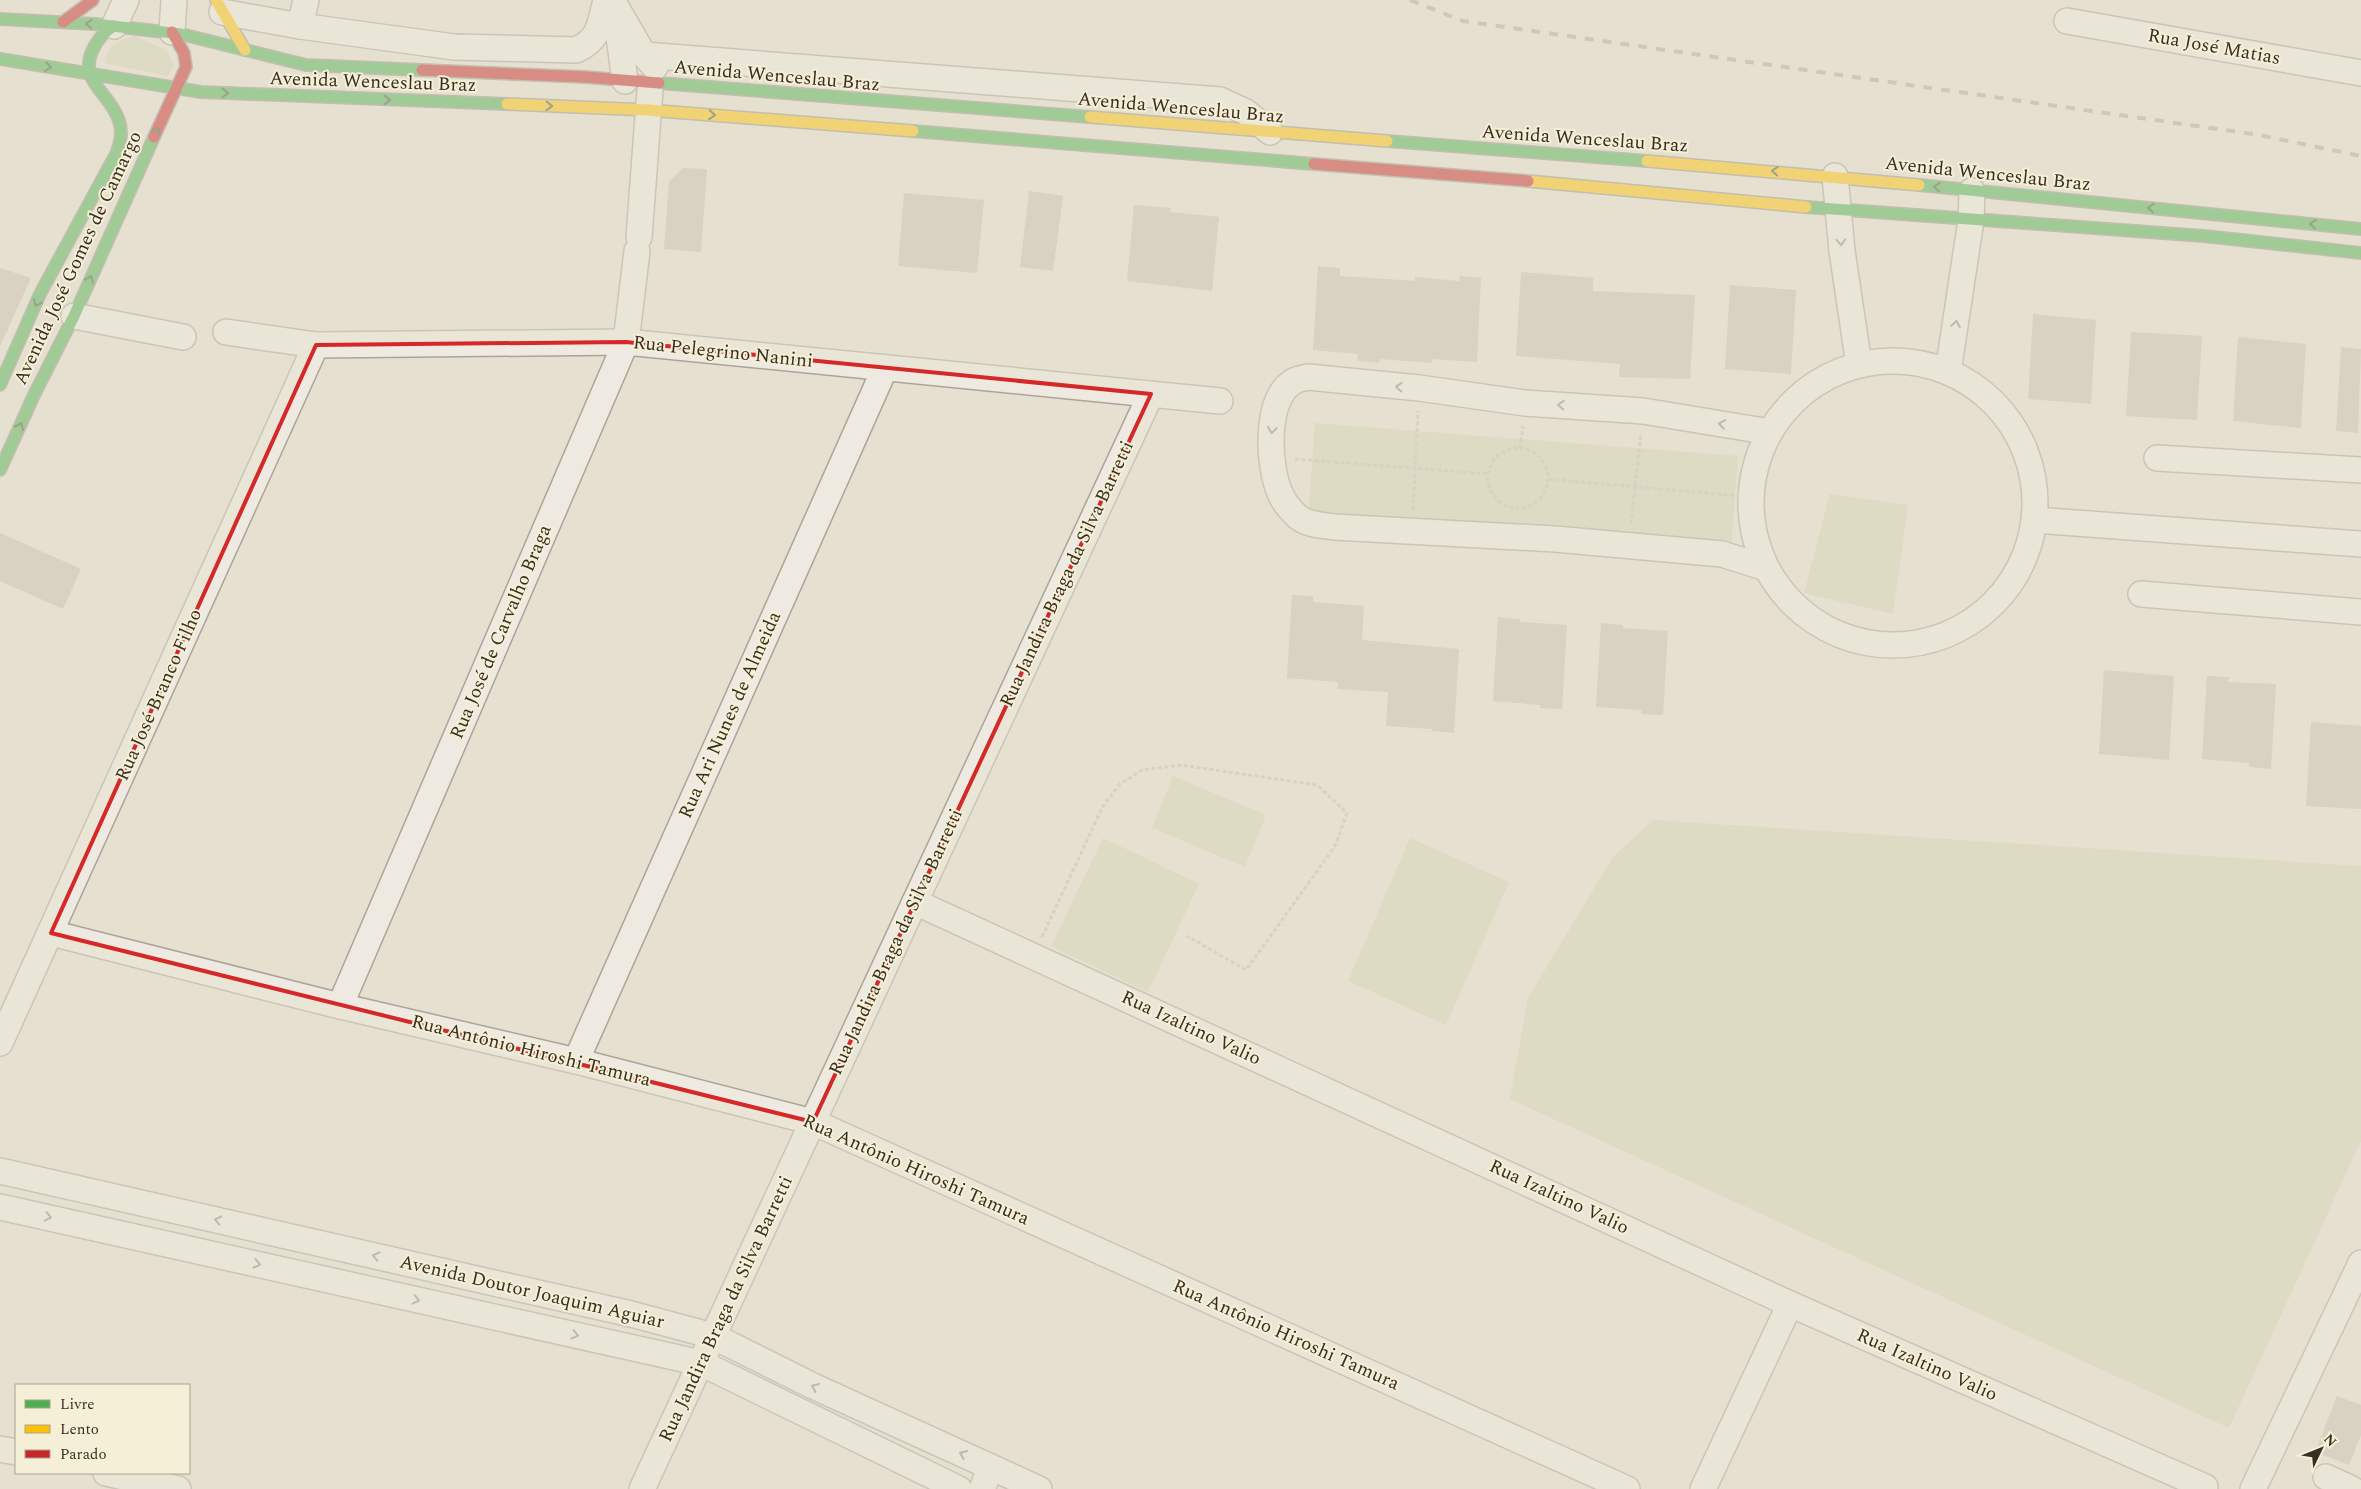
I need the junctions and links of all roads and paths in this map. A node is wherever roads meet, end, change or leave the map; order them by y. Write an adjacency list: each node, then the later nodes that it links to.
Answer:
1 (93, 0): 8 (street)
2 (126, 0): 10 (street)
3 (174, 0): 12 (street)
4 (306, 0): 11 (street)
5 (612, 2): 14 (street); 15 (street); 20 (street)
6 (219, 6): 11 (street); 13 (street)
7 (0, 19): 8 (street, Avenida Wenceslau Braz)
8 (64, 22): 10 (street, Avenida Wenceslau Braz, one-way to 8)
9 (2067, 22): 17 (street, Rua José Matias)
10 (114, 26): 12 (street, Avenida Wenceslau Braz); 18 (street)
11 (300, 26): 14 (street)
12 (172, 32): 13 (street, Avenida Wenceslau Braz); 23 (street, Avenida José Gomes de Camargo)
13 (245, 50): 19 (street, Avenida Wenceslau Braz)
14 (576, 50): 19 (street)
15 (644, 55): 22 (street); 25 (street)
16 (0, 59): 18 (street, Avenida Wenceslau Braz, one-way to 18)
17 (2361, 73)
18 (89, 74): 23 (street, Avenida Wenceslau Braz); 43 (street, Avenida José Gomes de Camargo, one-way to 43)
19 (557, 76): 20 (street, Avenida Wenceslau Braz)
20 (625, 81): 21 (street, Avenida Wenceslau Braz)
21 (650, 83): 22 (street, Avenida Wenceslau Braz); 24 (street, Rua José de Carvalho Braga)
22 (684, 86): 25 (street, Avenida Wenceslau Braz)
23 (176, 88): 24 (street, Avenida Wenceslau Braz, one-way to 24); 35 (street, Avenida José Gomes de Camargo, one-way to 23)
24 (648, 110): 26 (street, Avenida Wenceslau Braz, one-way to 26); 38 (street, Rua José de Carvalho Braga)
25 (1270, 132): 26 (street, Avenida Wenceslau Braz)
26 (1415, 158): 27 (street, Avenida Wenceslau Braz, one-way to 26); 29 (street, Avenida Wenceslau Braz)
27 (1835, 176): 28 (street, Avenida Wenceslau Braz, one-way to 27); 29 (street)
28 (1972, 191): 30 (street, Avenida Wenceslau Braz, one-way to 28); 31 (street)
29 (1839, 210): 31 (street, Avenida Wenceslau Braz); 40 (street, one-way to 40)
30 (2206, 213): 32 (street, Avenida Wenceslau Braz, one-way to 30); 33 (street)
31 (1971, 220): 33 (street, Avenida Wenceslau Braz); 42 (street, one-way to 31)
32 (2361, 230)
33 (2204, 236): 34 (street, Avenida Wenceslau Braz)
34 (2361, 253)
35 (74, 316): 37 (street); 52 (street, Avenida José Gomes de Camargo, one-way to 35)
36 (226, 332): 39 (street, Rua Pelegrino Nanini)
37 (183, 337)
38 (626, 342): 39 (street, Rua Pelegrino Nanini); 41 (street, Rua Pelegrino Nanini); 69 (street, Rua José de Carvalho Braga)
39 (316, 346): 66 (street, Rua José Branco Filho)
40 (1859, 365): 42 (street); 48 (street)
41 (885, 368): 45 (street, Rua Pelegrino Nanini); 71 (street, Rua Ari Nunes de Almeida)
42 (1948, 372): 58 (street)
43 (2, 376)
44 (1419, 388): 47 (street, one-way to 44); 49 (street, one-way to 49); 51 (path)
45 (1151, 394): 46 (street, Rua Pelegrino Nanini); 65 (street, Rua Jandira Braga da Silva Barretti)
46 (1220, 401)
47 (1643, 411): 48 (street, one-way to 47); 56 (path)
48 (1770, 432): 57 (street)
49 (1273, 457): 51 (path); 59 (street)
50 (2156, 458): 53 (street)
51 (1415, 468): 54 (path); 59 (path)
52 (0, 470)
53 (2361, 470)
54 (1488, 474): 55 (path); 55 (path)
55 (1548, 478): 56 (path)
56 (1636, 488): 57 (path); 61 (path)
57 (1751, 497): 62 (street)
58 (2035, 520): 60 (street); 62 (street)
59 (1412, 530): 61 (street)
60 (2361, 544)
61 (1628, 547): 62 (street)
62 (1766, 568)
63 (2141, 594): 64 (street)
64 (2361, 612)
65 (915, 902): 68 (street, Rua Izaltino Valio); 72 (street, Rua Jandira Braga da Silva Barretti)
66 (51, 933): 69 (street, Rua Antônio Hiroshi Tamura); 70 (street, Rua José Branco Filho)
67 (1187, 936): 68 (path)
68 (1032, 955): 76 (street, Rua Izaltino Valio)
69 (340, 1006): 71 (street, Rua Antônio Hiroshi Tamura)
70 (0, 1043)
71 (576, 1061): 72 (street, Rua Antônio Hiroshi Tamura)
72 (813, 1122): 77 (street, Rua Jandira Braga da Silva Barretti); 89 (street, Rua Antônio Hiroshi Tamura)
73 (0, 1171): 77 (street, Avenida Doutor Joaquim Aguiar, one-way to 73)
74 (0, 1207): 78 (street, Avenida Doutor Joaquim Aguiar, one-way to 78)
75 (2361, 1263): 91 (street)
76 (1790, 1304): 84 (street, Rua Izaltino Valio); 90 (street)
77 (713, 1336): 78 (street, Rua Jandira Braga da Silva Barretti); 82 (street, Avenida Doutor Joaquim Aguiar, one-way to 77)
78 (700, 1364): 86 (street, Rua Jandira Braga da Silva Barretti); 87 (street, Avenida Doutor Joaquim Aguiar)
79 (0, 1449): 80 (street)
80 (15, 1452)
81 (110, 1474): 85 (street)
82 (987, 1478): 88 (street, Avenida Doutor Joaquim Aguiar)
83 (2326, 1478): 92 (street)
84 (2205, 1487)
85 (178, 1489)
86 (642, 1489)
87 (960, 1489)
88 (1039, 1489)
89 (1627, 1489)
90 (1703, 1489)
91 (2253, 1489)
92 (2352, 1489)

